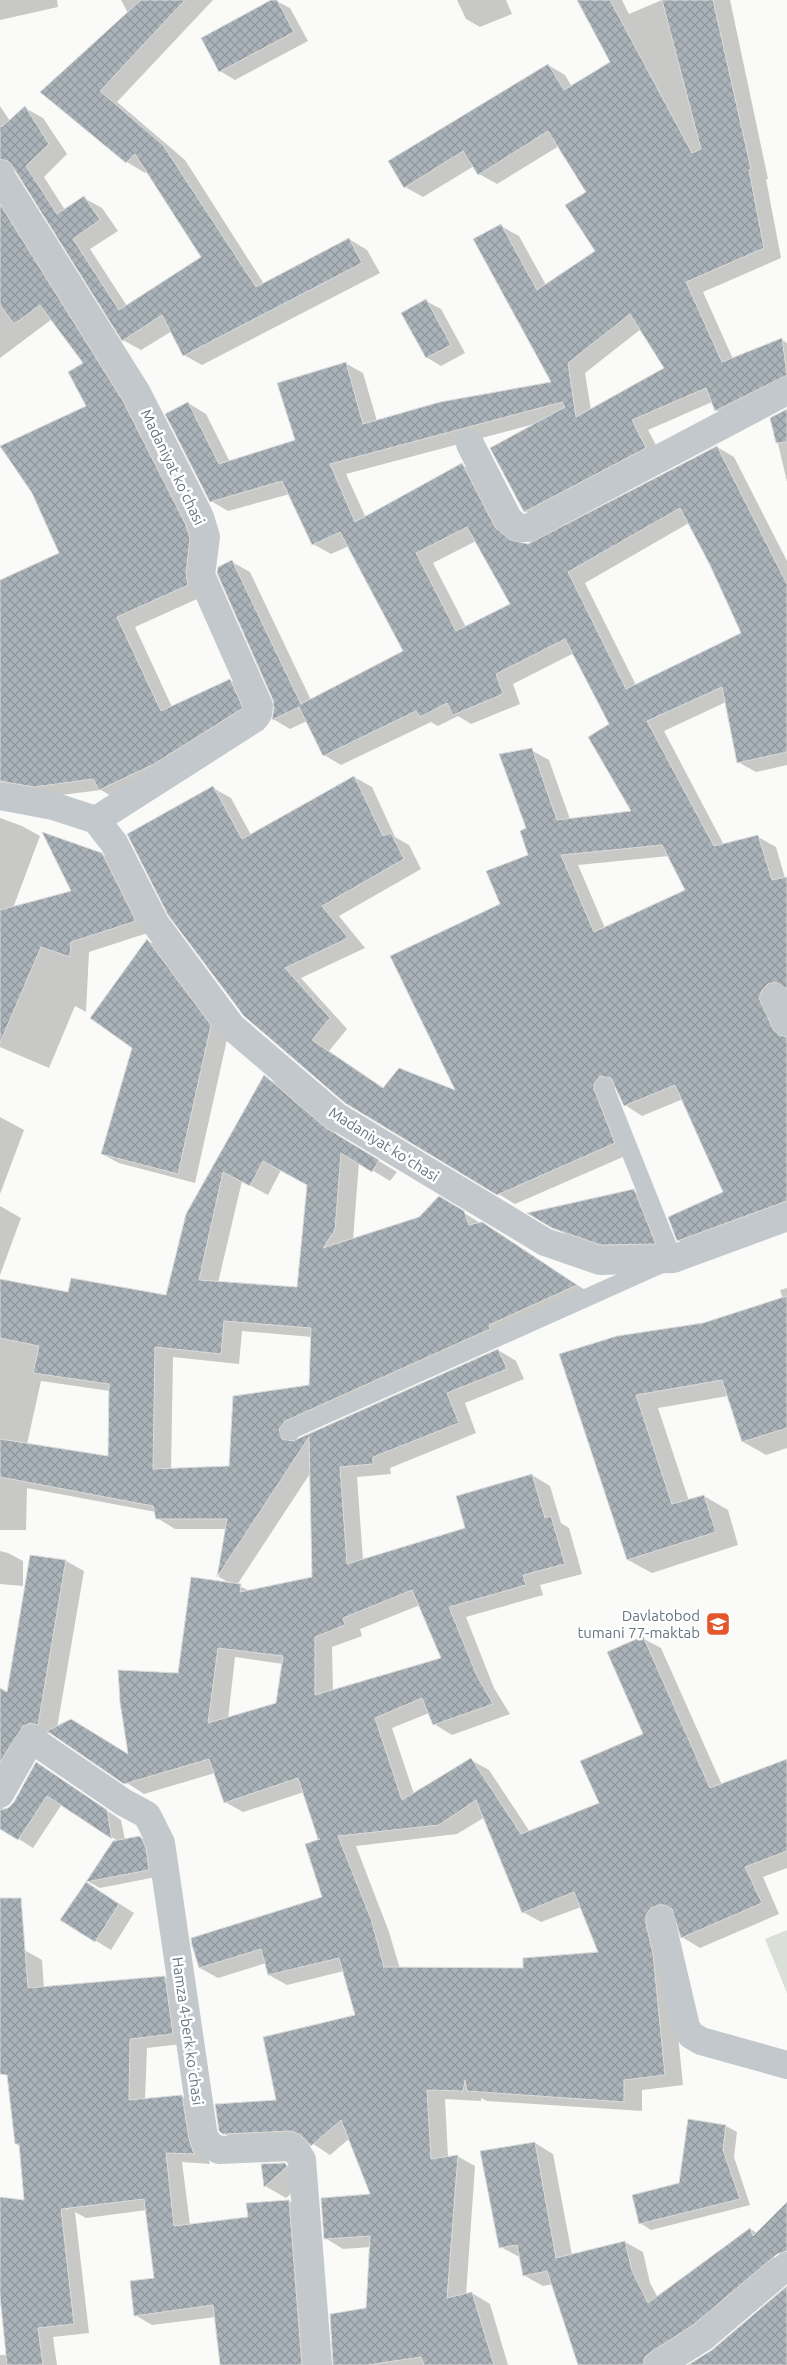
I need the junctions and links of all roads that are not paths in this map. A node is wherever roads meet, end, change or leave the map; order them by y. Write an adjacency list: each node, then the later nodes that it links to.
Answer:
1 (0, 175): 5 (street, Madaniyat koʻchasi)
2 (787, 391): 3 (street)
3 (470, 444)
4 (0, 796): 5 (street)
5 (96, 820): 10 (street, Madaniyat koʻchasi)
6 (775, 998): 7 (street)
7 (787, 1022)
8 (604, 1086): 10 (lane)
9 (787, 1217): 10 (street, Madaniyat koʻchasi)
10 (673, 1259): 11 (lane)
11 (289, 1431)
12 (0, 1794): 16 (street, Hamza 4-berk koʼchasi)
13 (661, 1920): 14 (street)
14 (787, 2065)
15 (787, 2266): 17 (street)
16 (318, 2365)
17 (659, 2365)

